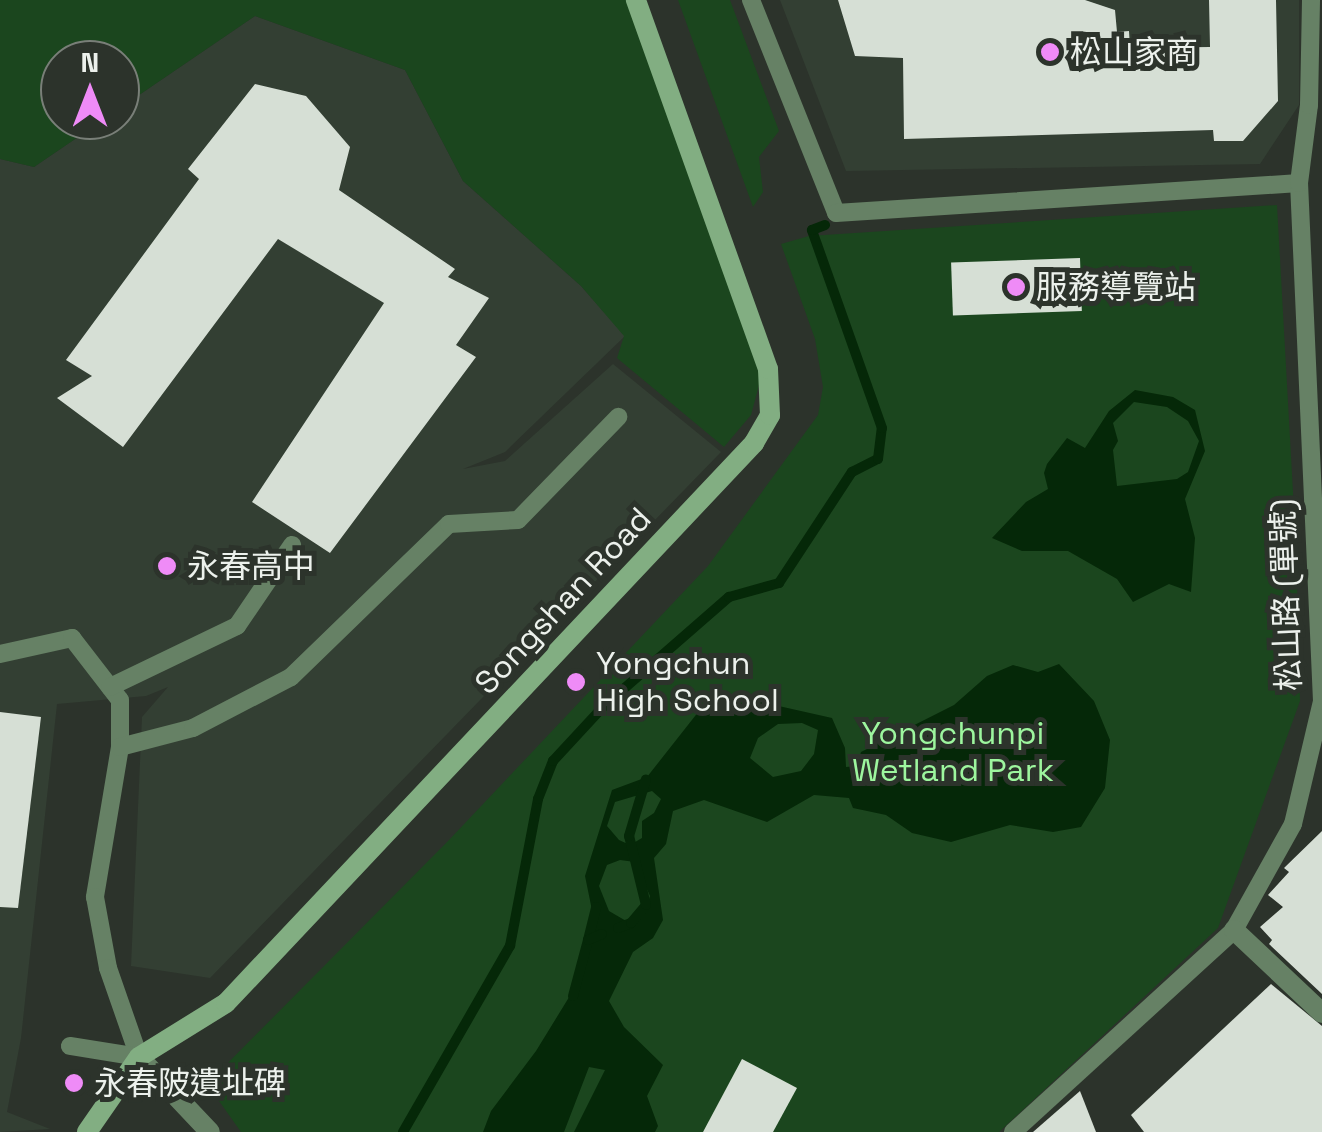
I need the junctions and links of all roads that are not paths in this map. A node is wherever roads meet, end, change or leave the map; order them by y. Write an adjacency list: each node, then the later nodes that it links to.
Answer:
1 (636, 0): 13 (street, Songshan Road)
2 (752, 0): 4 (lane)
3 (1312, 0): 4 (lane, 松山路 (單號))
4 (1299, 183): 10 (lane, 松山路 (單號))
5 (618, 417): 9 (lane)
6 (292, 545): 8 (lane)
7 (0, 654): 8 (lane)
8 (110, 687): 9 (lane)
9 (120, 747): 13 (lane)
10 (1234, 930): 11 (street); 16 (lane, 松山路 (單號))
11 (1322, 1013)
12 (70, 1046): 13 (lane)
13 (140, 1057): 14 (street, Songshan Road); 15 (street)
14 (87, 1132)
15 (210, 1132)
16 (1012, 1132)

